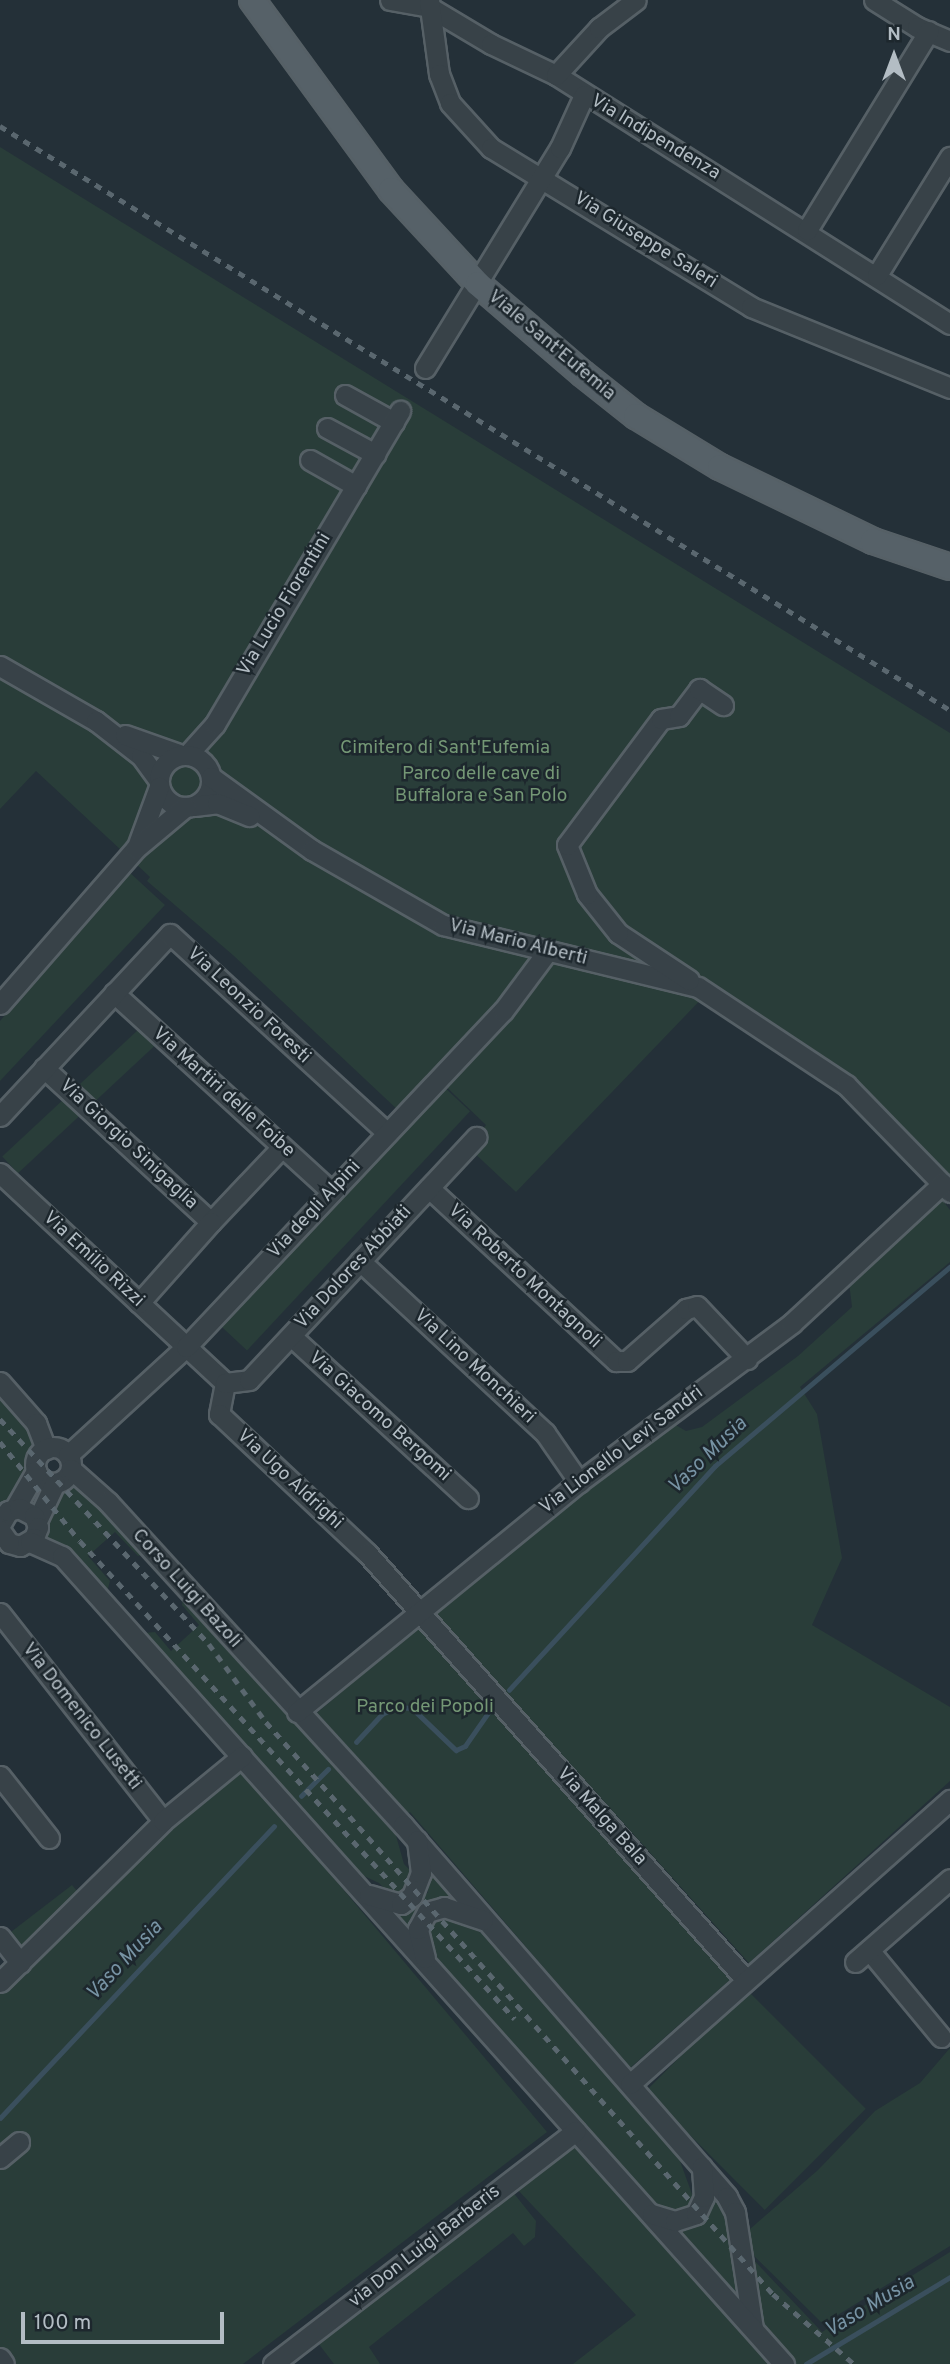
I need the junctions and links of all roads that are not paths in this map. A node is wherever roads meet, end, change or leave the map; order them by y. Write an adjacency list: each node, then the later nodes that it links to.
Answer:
1 (252, 0): 14 (main road, Viale Sant'Eufemia)
2 (390, 0): 5 (street)
3 (636, 0): 8 (street)
4 (874, 0): 6 (street)
5 (429, 4): 8 (street, Via Indipendenza); 11 (street, Via Giuseppe Saleri)
6 (929, 31): 7 (street); 12 (street)
7 (950, 41)
8 (556, 75): 9 (street, Via Indipendenza)
9 (584, 95): 11 (street); 12 (street, Via Indipendenza)
10 (950, 157): 13 (street)
11 (541, 176): 14 (street); 17 (street, Via Giuseppe Saleri)
12 (807, 230): 13 (street, Via Indipendenza)
13 (877, 275): 15 (street, Via Indipendenza)
14 (478, 284): 16 (street); 23 (main road, Viale Sant'Eufemia)
15 (950, 324)
16 (425, 368)
17 (950, 388)
18 (345, 396): 20 (street, Via Lucio Fiorentini)
19 (327, 428): 20 (street)
20 (374, 454): 22 (street, Via Lucio Fiorentini)
21 (310, 460): 22 (street)
22 (356, 486): 27 (street, Via Lucio Fiorentini)
23 (950, 567)
24 (0, 666): 26 (street)
25 (723, 705): 35 (street, Via Mario Alberti)
26 (96, 721): 28 (street); 30 (street)
27 (215, 724): 28 (street, Via Lucio Fiorentini); 29 (street, Via Lucio Fiorentini)
28 (184, 754): 29 (street); 30 (street)
29 (210, 773): 31 (street); 32 (street, Via Mario Alberti)
30 (158, 783): 31 (street); 33 (street)
31 (190, 806): 32 (street, Via Mario Alberti); 33 (street)
32 (277, 828): 34 (street, Via Mario Alberti)
33 (136, 848): 37 (street)
34 (547, 952): 35 (street, Via Mario Alberti); 40 (street, Via degli Alpini)
35 (698, 987): 45 (street, Via Mario Alberti)
36 (114, 993): 38 (street, Via Leonzio Foresti); 40 (street, Via Leonzio Foresti); 42 (street, Via Martiri delle Foibe)
37 (0, 1004)
38 (44, 1068): 39 (street, Via Leonzio Foresti); 47 (street, Via Giorgio Sinigaglia)
39 (0, 1116)
40 (386, 1132): 46 (street, Via degli Alpini)
41 (476, 1137): 44 (street, Via Dolores Abbiati)
42 (282, 1147): 46 (street, Via Martiri delle Foibe); 47 (street, Via Giorgio Sinigaglia)
43 (0, 1173): 49 (street, Via Emilio Rizzi)
44 (429, 1188): 48 (street, Via Dolores Abbiati); 52 (street, Via Roberto Montagnoli)
45 (946, 1188): 52 (street, Via Lionello Levi Sandri)
46 (332, 1192): 51 (street, Via degli Alpini)
47 (211, 1222): 49 (street, Via Giorgio Sinigaglia)
48 (360, 1261): 50 (street, Via Dolores Abbiati); 58 (street, Via Lino Monchieri)
49 (139, 1303): 51 (street, Via Emilio Rizzi)
50 (290, 1336): 54 (street, Via Dolores Abbiati); 60 (street, Via Giacomo Bergomi)
51 (186, 1347): 54 (street); 56 (street, Via degli Alpini)
52 (747, 1359): 58 (street, Via Lionello Levi Sandri)
53 (0, 1382): 55 (street)
54 (225, 1383): 65 (street, Via Ugo Aldrighi)
55 (46, 1449): 56 (street, Corso Luigi Bazoli); 57 (street)
56 (70, 1462): 59 (street); 67 (street, Corso Luigi Bazoli)
57 (36, 1471): 59 (street); 61 (street)
58 (579, 1482): 65 (street, Via Lionello Levi Sandri)
59 (55, 1483): 62 (street)
60 (468, 1498)
61 (15, 1508): 62 (street); 63 (street)
62 (37, 1521): 64 (street)
63 (0, 1525): 64 (street)
64 (15, 1549): 68 (street)
65 (417, 1609): 67 (street, Via Lionello Levi Sandri); 80 (street, Via Malga Bala)
66 (0, 1613): 71 (street, Via Domenico Lusetti)
67 (297, 1712): 73 (street, Corso Luigi Bazoli)
68 (242, 1756): 71 (street); 75 (street)
69 (0, 1776): 72 (street)
70 (950, 1800): 80 (street)
71 (163, 1821): 78 (street)
72 (49, 1838)
73 (417, 1840): 75 (street); 76 (street, Corso Luigi Bazoli)
74 (948, 1886): 82 (street)
75 (362, 1891): 79 (street)
76 (490, 1924): 79 (street); 83 (street, Corso Luigi Bazoli)
77 (0, 1937): 78 (street)
78 (20, 1963): 81 (street)
79 (427, 1964): 84 (street)
80 (746, 1980): 83 (street)
81 (0, 1983)
82 (941, 2037)
83 (630, 2084): 87 (street, Corso Luigi Bazoli)
84 (576, 2131): 88 (street); 92 (street, via Don Luigi Barberis)
85 (19, 2142): 86 (street)
86 (0, 2158)
87 (702, 2167): 88 (street); 89 (street, Corso Luigi Bazoli)
88 (648, 2212): 89 (street)
89 (754, 2331): 93 (street)
90 (0, 2358): 91 (street)
91 (4, 2364)
92 (273, 2364)
93 (784, 2364)

